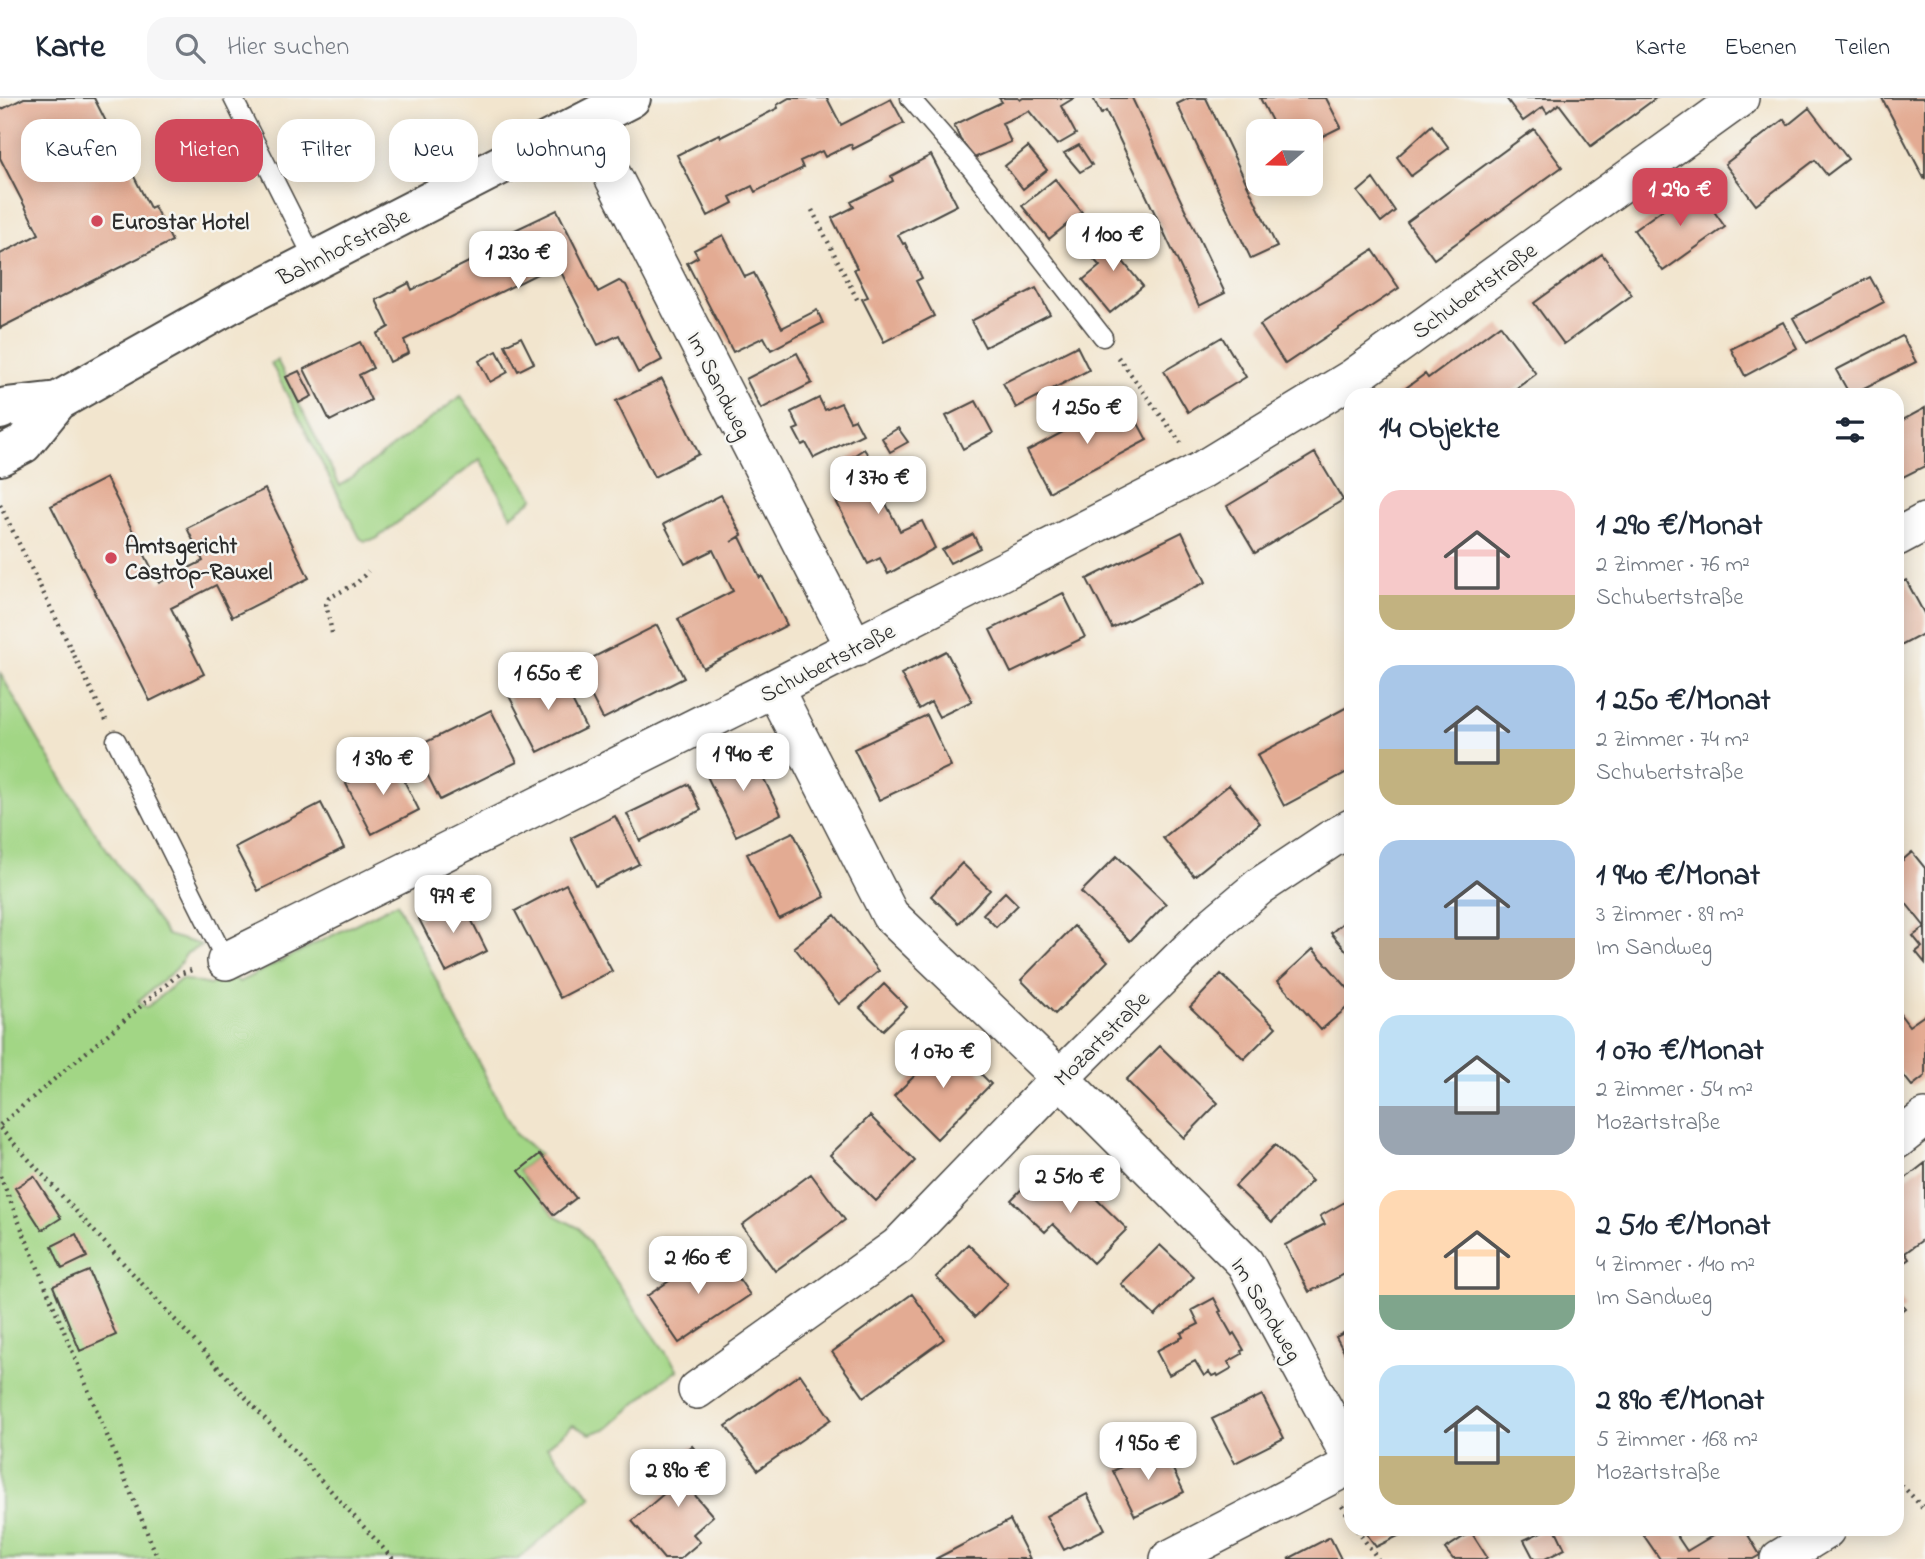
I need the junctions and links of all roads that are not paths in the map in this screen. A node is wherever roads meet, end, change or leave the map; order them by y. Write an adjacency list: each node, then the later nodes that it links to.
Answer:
1 (233, 98): 8 (lane)
2 (631, 98): 5 (main road, Bahnhofstraße)
3 (911, 98): 9 (lane)
4 (1740, 98): 15 (street, Schubertstraße)
5 (591, 119)
6 (492, 170): 8 (main road, Bahnhofstraße)
7 (616, 182): 15 (street, Im Sandweg)
8 (315, 261): 10 (main road, Bahnhofstraße)
9 (1102, 337)
10 (58, 401): 11 (main road, Bahnhofstraße); 12 (main road, Bahnhofstraße)
11 (0, 410)
12 (0, 456)
13 (1925, 523): 14 (street)
14 (1904, 534)
15 (855, 648): 16 (street, Schubertstraße)
16 (774, 688): 19 (street, Schubertstraße); 20 (street, Im Sandweg)
17 (116, 740): 19 (lane)
18 (1344, 832): 20 (street, Mozartstraße)
19 (226, 961)
20 (1060, 1078): 23 (street, Mozartstraße); 24 (street, Im Sandweg)
21 (1925, 1118): 22 (street)
22 (1904, 1134)
23 (696, 1390)
24 (1344, 1446)
25 (1344, 1469): 27 (street)
26 (1816, 1536): 28 (street)
27 (1169, 1559)
28 (1779, 1559)

